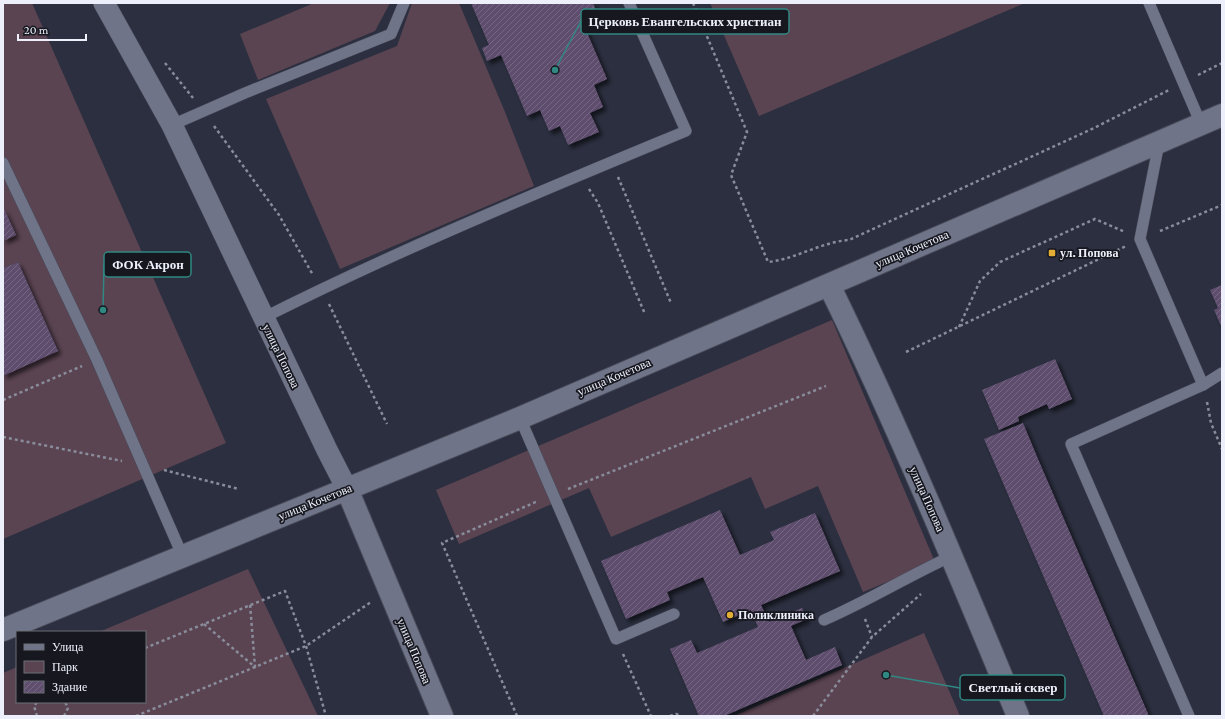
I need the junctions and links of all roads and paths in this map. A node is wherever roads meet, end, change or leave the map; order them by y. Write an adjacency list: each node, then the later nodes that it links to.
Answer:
1 (104, 3): 12 (street, улица Попова)
2 (404, 3): 9 (lane)
3 (629, 3): 14 (lane)
4 (693, 3): 8 (path)
5 (1149, 3): 8 (lane)
6 (160, 57): 9 (path)
7 (1222, 63): 8 (path)
8 (1183, 82): 11 (lane)
9 (204, 111): 12 (lane); 20 (path)
10 (1222, 115): 11 (main road, улица Кочетова)
11 (1201, 124): 13 (main road, улица Кочетова)
12 (172, 125): 23 (street, улица Попова)
13 (1159, 143): 18 (lane); 19 (main road, улица Кочетова)
14 (611, 162): 16 (lane); 21 (path)
15 (3, 163): 26 (lane)
16 (579, 175): 20 (lane); 22 (path)
17 (1222, 205): 18 (path)
18 (1140, 239): 24 (path); 24 (path); 28 (lane)
19 (829, 285): 31 (main road, улица Кочетова); 36 (main road, улица Попова)
20 (321, 289): 23 (lane); 32 (path)
21 (671, 302)
22 (645, 314)
23 (263, 318): 34 (street, улица Попова)
24 (959, 328): 25 (path)
25 (906, 352)
26 (97, 360): 30 (path); 37 (lane)
27 (1222, 373): 28 (lane)
28 (1203, 385): 33 (path); 62 (lane)
29 (826, 386): 35 (path)
30 (3, 400)
31 (520, 418): 34 (main road, улица Кочетова); 35 (lane)
32 (387, 424)
33 (1222, 449)
34 (347, 489): 37 (main road, улица Кочетова); 55 (main road, улица Попова)
35 (553, 495): 45 (lane); 56 (path)
36 (952, 556): 42 (lane); 61 (main road, улица Попова)
37 (183, 557): 44 (main road, улица Кочетова)
38 (921, 594): 60 (path)
39 (371, 602): 46 (path)
40 (250, 604): 43 (path); 46 (path); 48 (path)
41 (674, 614): 45 (lane)
42 (824, 620)
43 (204, 624): 47 (path); 48 (path)
44 (3, 630)
45 (616, 639): 57 (path)
46 (306, 646): 48 (path); 54 (path)
47 (146, 648)
48 (255, 667): 53 (path)
49 (37, 703): 51 (path)
50 (66, 703): 52 (path)
51 (37, 716)
52 (64, 716)
53 (136, 716)
54 (326, 716)
55 (442, 716)
56 (517, 716)
57 (651, 716)
58 (670, 716): 59 (path)
59 (681, 716)
60 (813, 716)
61 (1018, 716)
62 (1189, 716)

